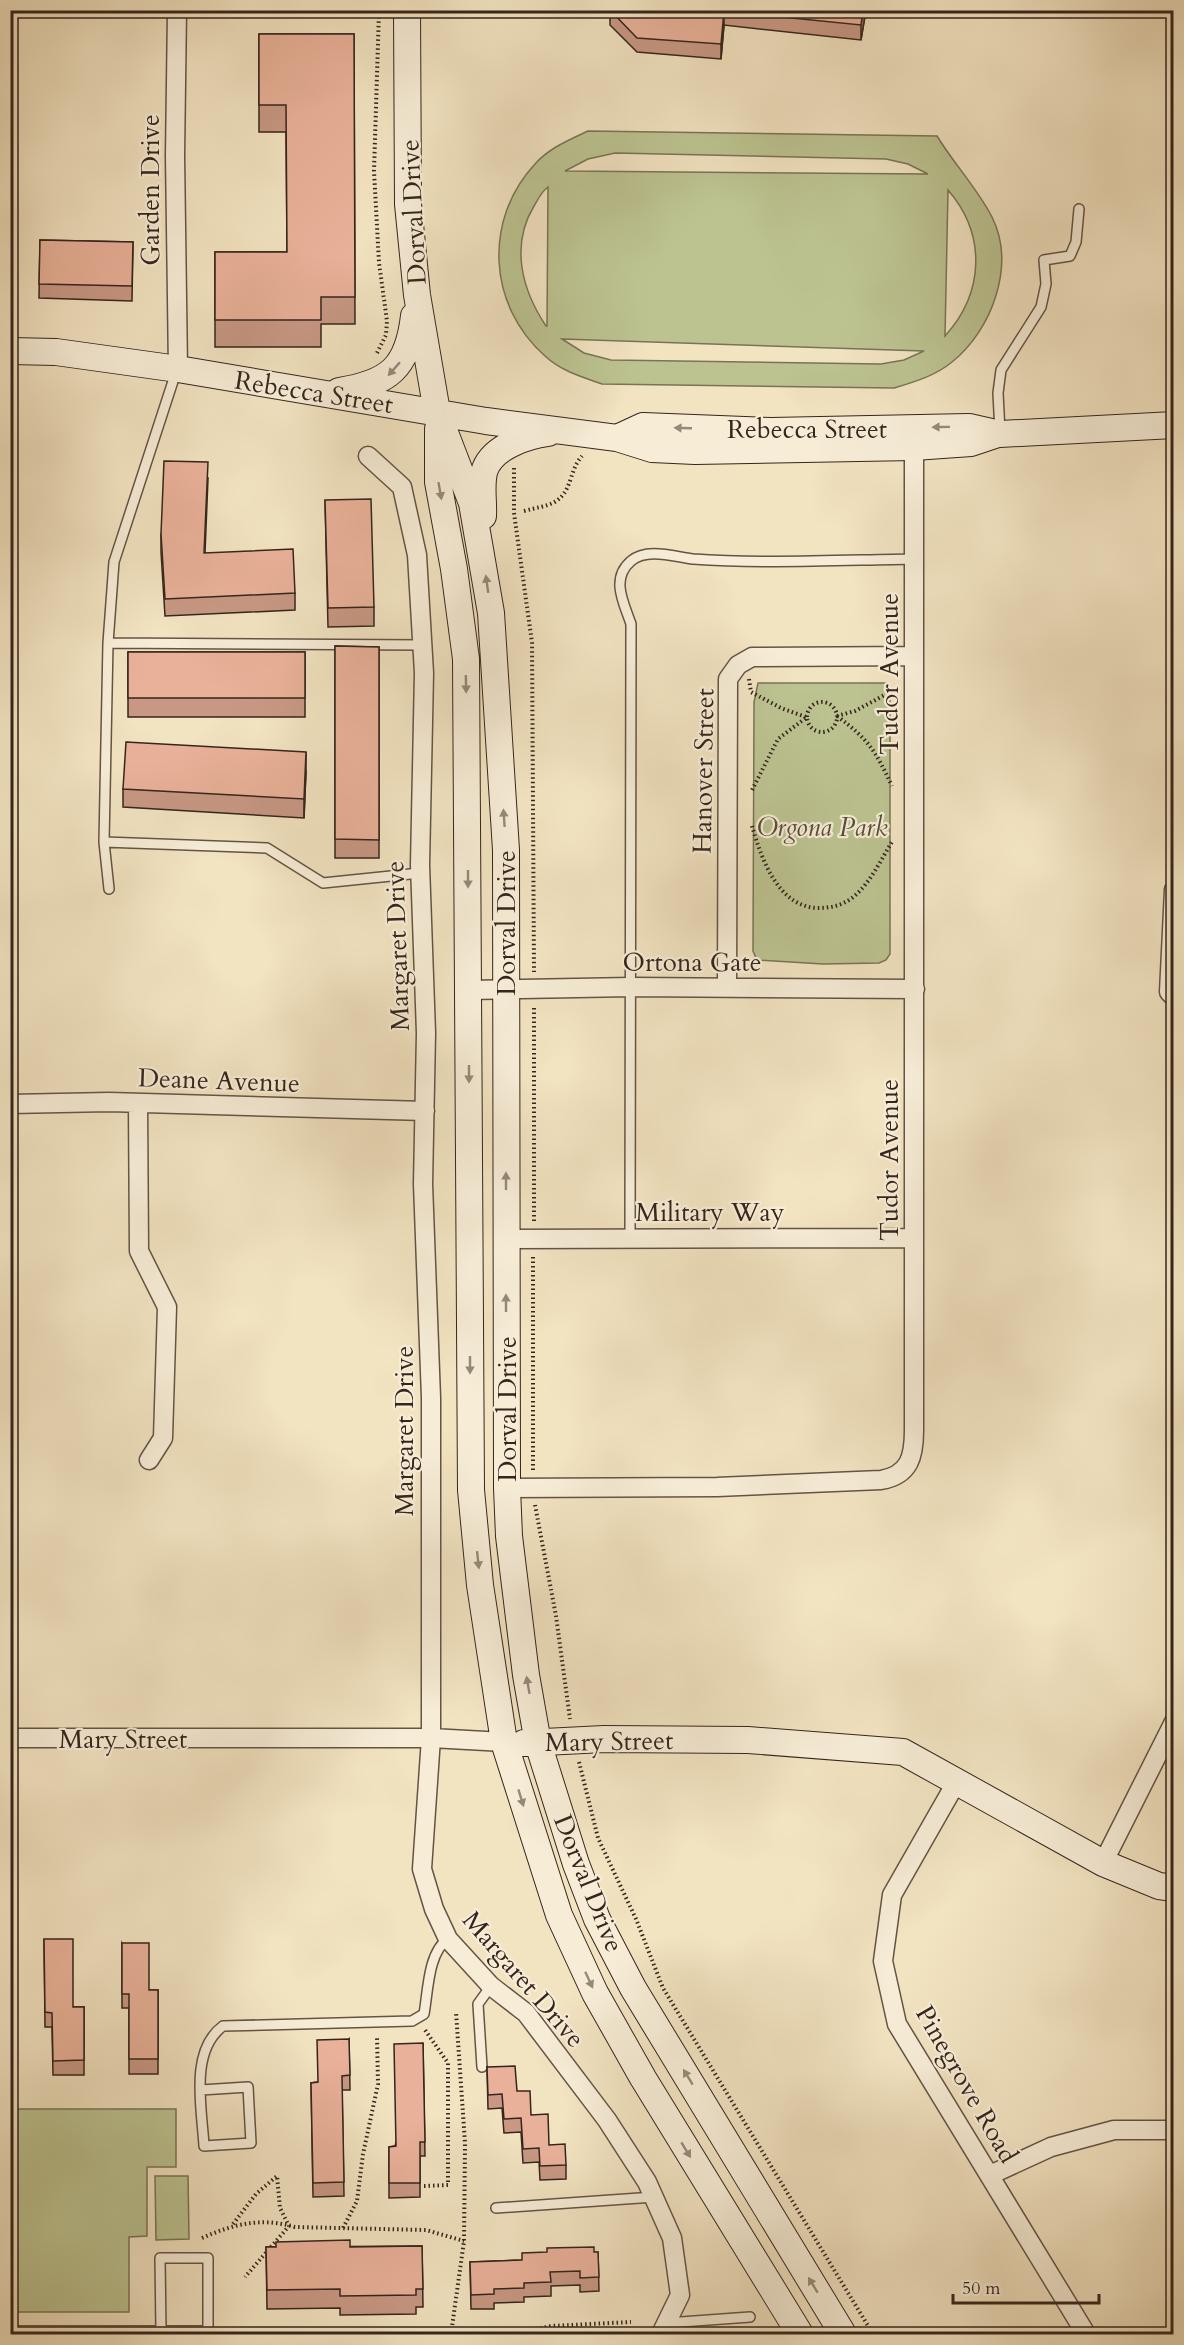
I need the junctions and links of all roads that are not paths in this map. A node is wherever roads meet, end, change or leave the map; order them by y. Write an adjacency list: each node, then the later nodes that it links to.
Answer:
1 (177, 10): 6 (street, Garden Drive)
2 (407, 10): 4 (main road, Dorval Drive)
3 (1079, 209): 11 (lane)
4 (417, 295): 7 (main road, one-way to 7); 8 (main road, Dorval Drive)
5 (10, 351): 6 (main road, Rebecca Street)
6 (177, 369): 7 (main road, Rebecca Street); 17 (lane)
7 (321, 394): 8 (main road, Rebecca Street)
8 (438, 412): 10 (main road, Rebecca Street); 15 (main road, Dorval Drive); 28 (main road, Dorval Drive, one-way to 28)
9 (1173, 425): 11 (main road, Rebecca Street)
10 (565, 430): 12 (main road, Rebecca Street); 15 (main road)
11 (999, 434): 12 (main road, Rebecca Street, one-way to 12); 13 (main road, Rebecca Street)
12 (617, 438): 13 (main road, Rebecca Street)
13 (914, 447): 16 (street, Tudor Avenue)
14 (368, 456): 18 (street, Margaret Drive)
15 (483, 555): 26 (main road, Dorval Drive, one-way to 15)
16 (915, 559): 19 (street, Tudor Avenue); 24 (lane)
17 (108, 643): 18 (lane); 20 (lane)
18 (422, 645): 21 (street, Margaret Drive)
19 (914, 656): 25 (street, Hanover Street); 27 (street, Tudor Avenue)
20 (104, 842): 21 (lane); 22 (lane)
21 (420, 873): 32 (street, Margaret Drive)
22 (110, 889)
23 (1173, 890): 29 (street)
24 (631, 987): 25 (street, Ortona Gate); 26 (street, Ortona Gate); 33 (lane)
25 (727, 987): 27 (street, Ortona Gate)
26 (507, 989): 28 (street, Ortona Gate); 35 (main road, Dorval Drive, one-way to 26)
27 (915, 989): 34 (street, Tudor Avenue)
28 (469, 990): 41 (main road, Dorval Drive, one-way to 41)
29 (1173, 997)
30 (138, 1103): 31 (street, Deane Avenue); 32 (street, Deane Avenue); 36 (street)
31 (10, 1104)
32 (425, 1111): 40 (street, Margaret Drive)
33 (630, 1237): 34 (street, Military Way); 35 (street, Military Way)
34 (914, 1238): 37 (street, Tudor Avenue)
35 (506, 1239): 37 (main road, Dorval Drive, one-way to 35)
36 (149, 1460)
37 (507, 1488): 42 (main road, Dorval Drive, one-way to 37)
38 (1173, 1722): 44 (street)
39 (10, 1738): 40 (street, Mary Street)
40 (431, 1738): 41 (street, Mary Street); 46 (street, Margaret Drive)
41 (504, 1742): 42 (main road, Mary Street); 58 (main road, Dorval Drive, one-way to 58)
42 (538, 1743): 43 (main road, Mary Street); 59 (main road, Dorval Drive, one-way to 42)
43 (957, 1781): 44 (main road, Mary Street); 51 (street, Pinegrove Road)
44 (1103, 1863): 45 (main road, Mary Street)
45 (1173, 1888)
46 (448, 1939): 47 (street, Margaret Drive); 49 (lane)
47 (491, 1986): 48 (lane); 52 (street, Margaret Drive)
48 (482, 2067)
49 (201, 2090): 49 (lane)
50 (1173, 2130): 51 (street)
51 (990, 2175): 60 (street, Pinegrove Road)
52 (654, 2197): 53 (lane); 55 (street, Margaret Drive)
53 (496, 2208)
54 (750, 2317): 55 (lane)
55 (664, 2329)
56 (10, 2331): 57 (lane)
57 (161, 2331): 57 (lane)
58 (800, 2334)
59 (843, 2334)
60 (1086, 2334)

